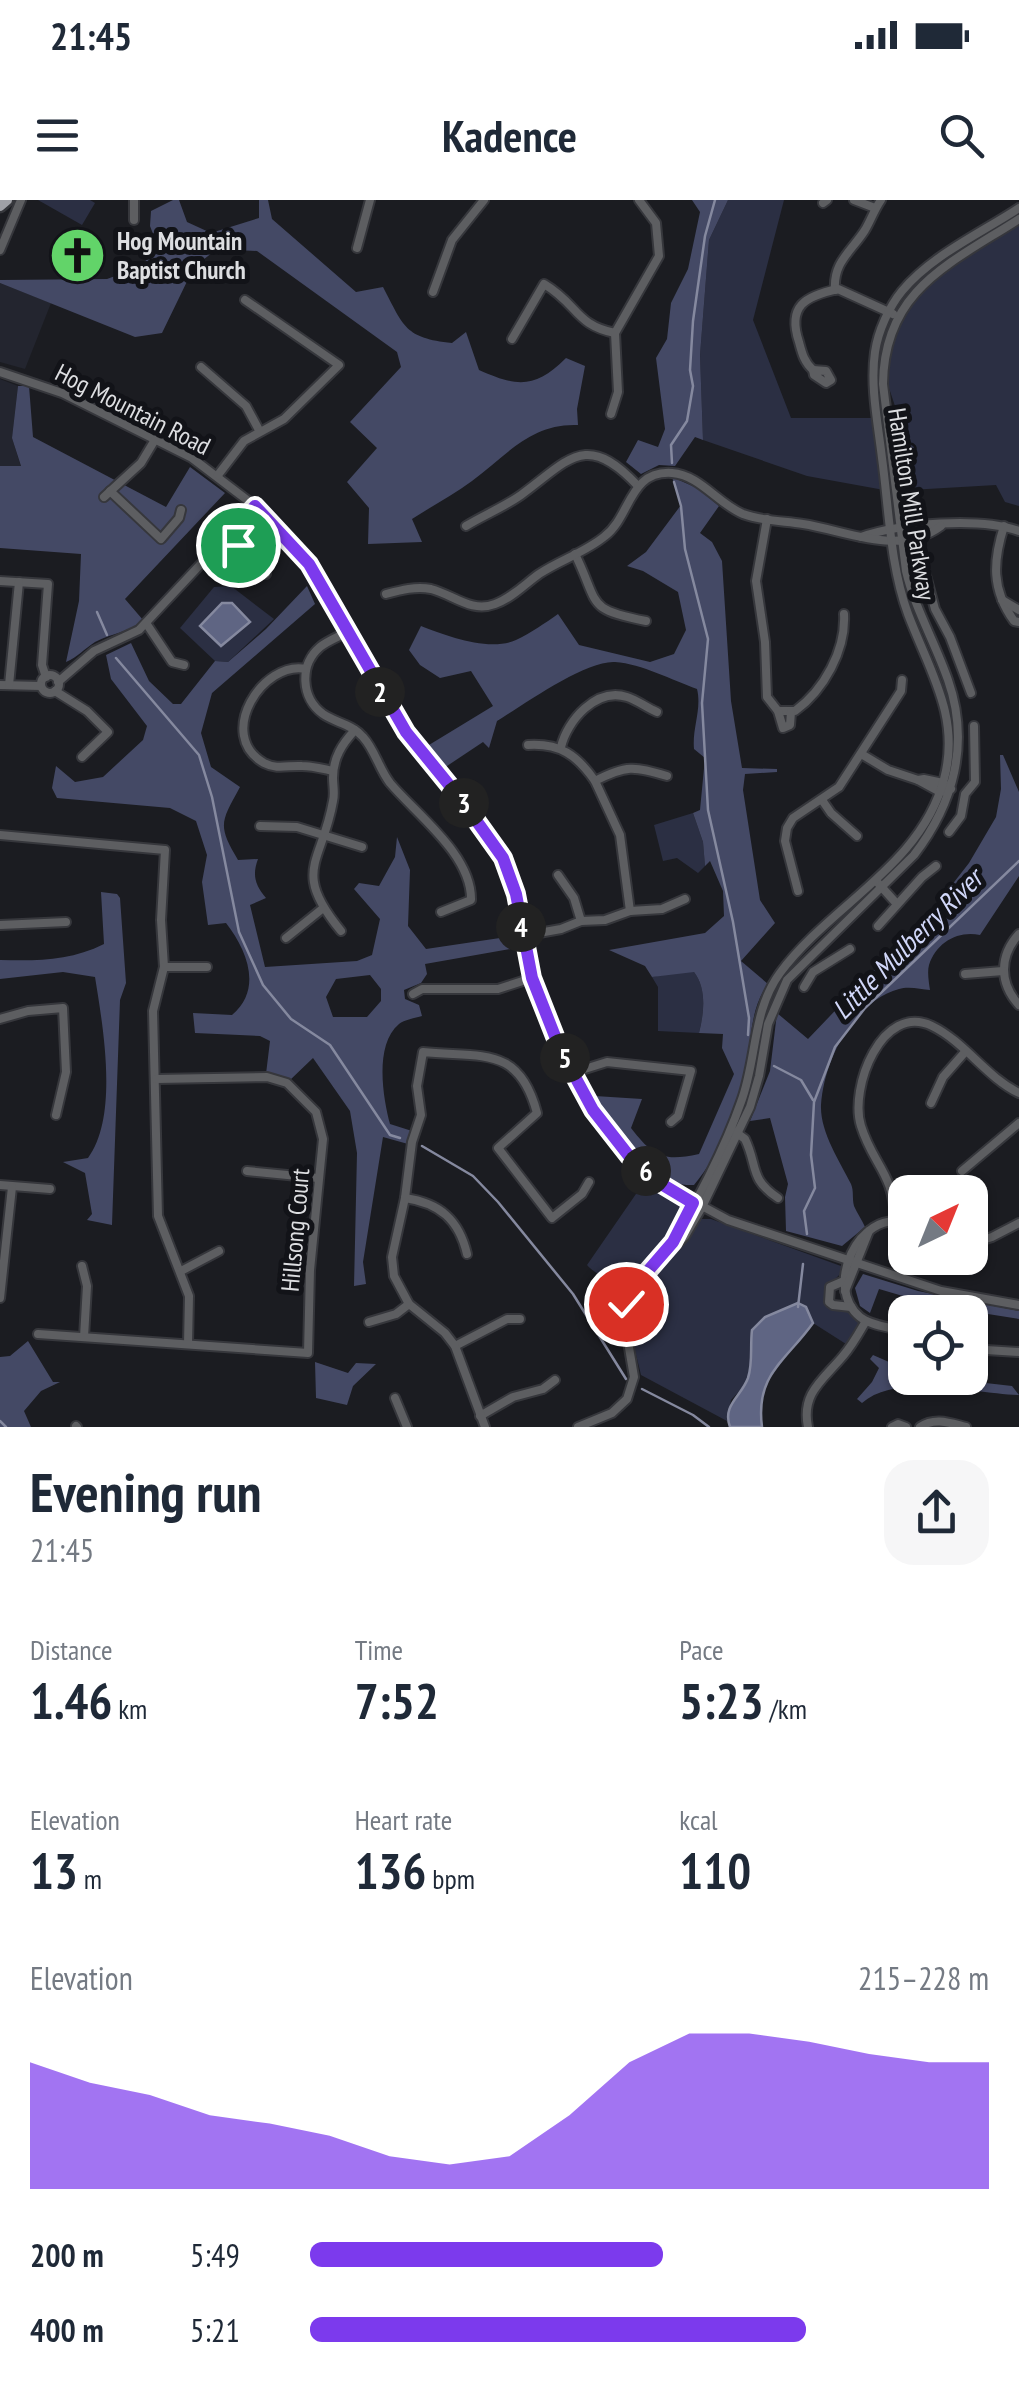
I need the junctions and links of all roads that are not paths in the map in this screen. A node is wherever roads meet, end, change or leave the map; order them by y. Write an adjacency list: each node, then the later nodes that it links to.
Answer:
1 (8, 200): 9 (main road)
2 (20, 200): 14 (street)
3 (134, 200): 12 (street)
4 (370, 200): 13 (street)
5 (484, 200): 16 (street)
6 (639, 200): 19 (street)
7 (854, 200): 8 (street)
8 (878, 204): 15 (street)
9 (0, 206)
10 (1019, 208): 18 (street, Hamilton Mill Parkway)
11 (1019, 219): 18 (street, Hamilton Mill Parkway)
12 (134, 220)
13 (357, 248)
14 (0, 250)
15 (835, 290): 18 (street); 22 (street)
16 (434, 292)
17 (246, 300): 25 (street)
18 (893, 314): 35 (street, Hamilton Mill Parkway)
19 (616, 334): 20 (street); 24 (street)
20 (512, 339)
21 (201, 367): 25 (street)
22 (813, 370)
23 (0, 372): 26 (street, Hog Mountain Road)
24 (611, 414)
25 (259, 430): 27 (street)
26 (156, 438): 27 (street, Hog Mountain Road); 30 (street)
27 (218, 475): 29 (street, Hog Mountain Road)
28 (638, 486): 31 (street); 32 (street); 37 (street)
29 (255, 506): 36 (street); 49 (street, Hog Mountain Road)
30 (181, 510)
31 (767, 519): 35 (street); 60 (street)
32 (466, 526)
33 (1004, 526): 34 (street); 35 (street); 43 (street)
34 (1019, 531)
35 (896, 535): 51 (street, Hamilton Mill Parkway)
36 (228, 537): 39 (street); 48 (street)
37 (575, 554): 42 (street); 46 (street)
38 (926, 572): 50 (street)
39 (266, 574)
40 (0, 581): 41 (street)
41 (20, 582): 54 (street); 56 (street)
42 (386, 594)
43 (1002, 600): 44 (street); 47 (street)
44 (1019, 610)
45 (844, 614): 62 (street)
46 (646, 621)
47 (1019, 622)
48 (146, 623): 52 (street); 58 (street)
49 (347, 632): 53 (street); 97 (street, Hog Mountain Road)
50 (954, 646): 51 (street); 59 (street)
51 (932, 657): 72 (street, Hamilton Mill Parkway); 73 (street, Hamilton Mill Parkway)
52 (184, 665)
53 (306, 669): 64 (street); 69 (street)
54 (46, 676): 57 (street); 58 (street)
55 (902, 680): 67 (street)
56 (4, 685): 57 (street)
57 (41, 686): 58 (street)
58 (56, 686): 68 (street)
59 (971, 693)
60 (778, 711): 62 (street); 62 (street)
61 (657, 712): 66 (street)
62 (791, 712)
63 (974, 726): 74 (street)
64 (355, 730): 69 (street); 90 (street)
65 (528, 745): 66 (street)
66 (561, 748): 71 (street)
67 (862, 755): 72 (street); 75 (street)
68 (82, 757)
69 (333, 771): 79 (street)
70 (667, 776): 71 (street)
71 (594, 781): 89 (street)
72 (942, 787): 73 (street); 84 (street, Hamilton Mill Parkway)
73 (952, 790): 74 (street); 84 (street, Hamilton Mill Parkway)
74 (964, 794): 77 (street)
75 (822, 800): 80 (street); 85 (street)
76 (260, 826): 79 (street)
77 (948, 832)
78 (0, 834): 101 (street)
79 (321, 836): 81 (street); 88 (street)
80 (857, 836)
81 (362, 847)
82 (936, 866): 87 (street)
83 (558, 875): 91 (street)
84 (878, 883): 87 (street); 100 (street, Hamilton Mill Parkway)
85 (798, 891)
86 (685, 899): 89 (street)
87 (896, 903): 94 (street)
88 (322, 909): 95 (street); 98 (street)
89 (630, 911): 91 (street)
90 (442, 912)
91 (580, 921): 97 (street)
92 (66, 922): 93 (street)
93 (0, 926)
94 (878, 926)
95 (341, 931)
96 (1019, 934): 104 (street)
97 (522, 936): 106 (street, Hog Mountain Road)
98 (286, 938)
99 (850, 949): 103 (street)
100 (802, 956): 103 (street); 119 (street, Hamilton Mill Parkway)
101 (164, 967): 102 (street); 113 (street)
102 (208, 967)
103 (816, 970): 107 (street)
104 (1003, 971): 105 (street); 109 (street)
105 (965, 974)
106 (532, 978): 108 (street); 112 (street, Hog Mountain Road)
107 (804, 987)
108 (412, 994)
109 (1019, 1005)
110 (0, 1019): 116 (street)
111 (964, 1052): 114 (street); 115 (street); 123 (street)
112 (572, 1072): 117 (street); 130 (street, Hog Mountain Road)
113 (156, 1079): 122 (street, Hillsong Court); 138 (street)
114 (1019, 1092)
115 (931, 1103)
116 (56, 1115)
117 (670, 1122)
118 (1019, 1123): 121 (street)
119 (734, 1131): 129 (street); 130 (street, Hamilton Mill Parkway)
120 (248, 1171): 122 (street)
121 (962, 1171)
122 (318, 1178): 150 (street, Hillsong Court)
123 (888, 1181)
124 (588, 1182): 128 (street)
125 (0, 1186): 126 (street)
126 (12, 1186): 127 (street); 140 (street)
127 (50, 1189)
128 (406, 1198): 135 (street); 141 (street)
129 (778, 1198)
130 (697, 1205): 136 (street, Hog Mountain Road); 159 (street, Hamilton Mill Parkway)
131 (888, 1224): 136 (street)
132 (1018, 1226): 133 (street)
133 (988, 1237)
134 (219, 1251): 138 (street)
135 (468, 1254)
136 (854, 1262): 139 (street); 142 (street, Hog Mountain Road)
137 (82, 1266): 149 (street)
138 (181, 1271): 150 (street)
139 (844, 1286): 143 (street); 143 (street)
140 (0, 1298)
141 (408, 1304): 146 (street); 151 (street)
142 (1019, 1305)
143 (851, 1307): 145 (street)
144 (520, 1319): 151 (street)
145 (866, 1321): 147 (street); 160 (street)
146 (369, 1322)
147 (888, 1327)
148 (38, 1334): 149 (street)
149 (84, 1337): 150 (street)
150 (188, 1344)
151 (455, 1346): 156 (street)
152 (988, 1349): 153 (street)
153 (1019, 1352)
154 (555, 1380): 156 (street)
155 (395, 1398): 157 (street)
156 (480, 1416): 158 (street)
157 (406, 1427)
158 (485, 1427)
159 (578, 1427)
160 (808, 1427)
161 (892, 1427): 162 (street)
162 (906, 1427)
163 (920, 1427): 164 (street)
164 (966, 1427)

